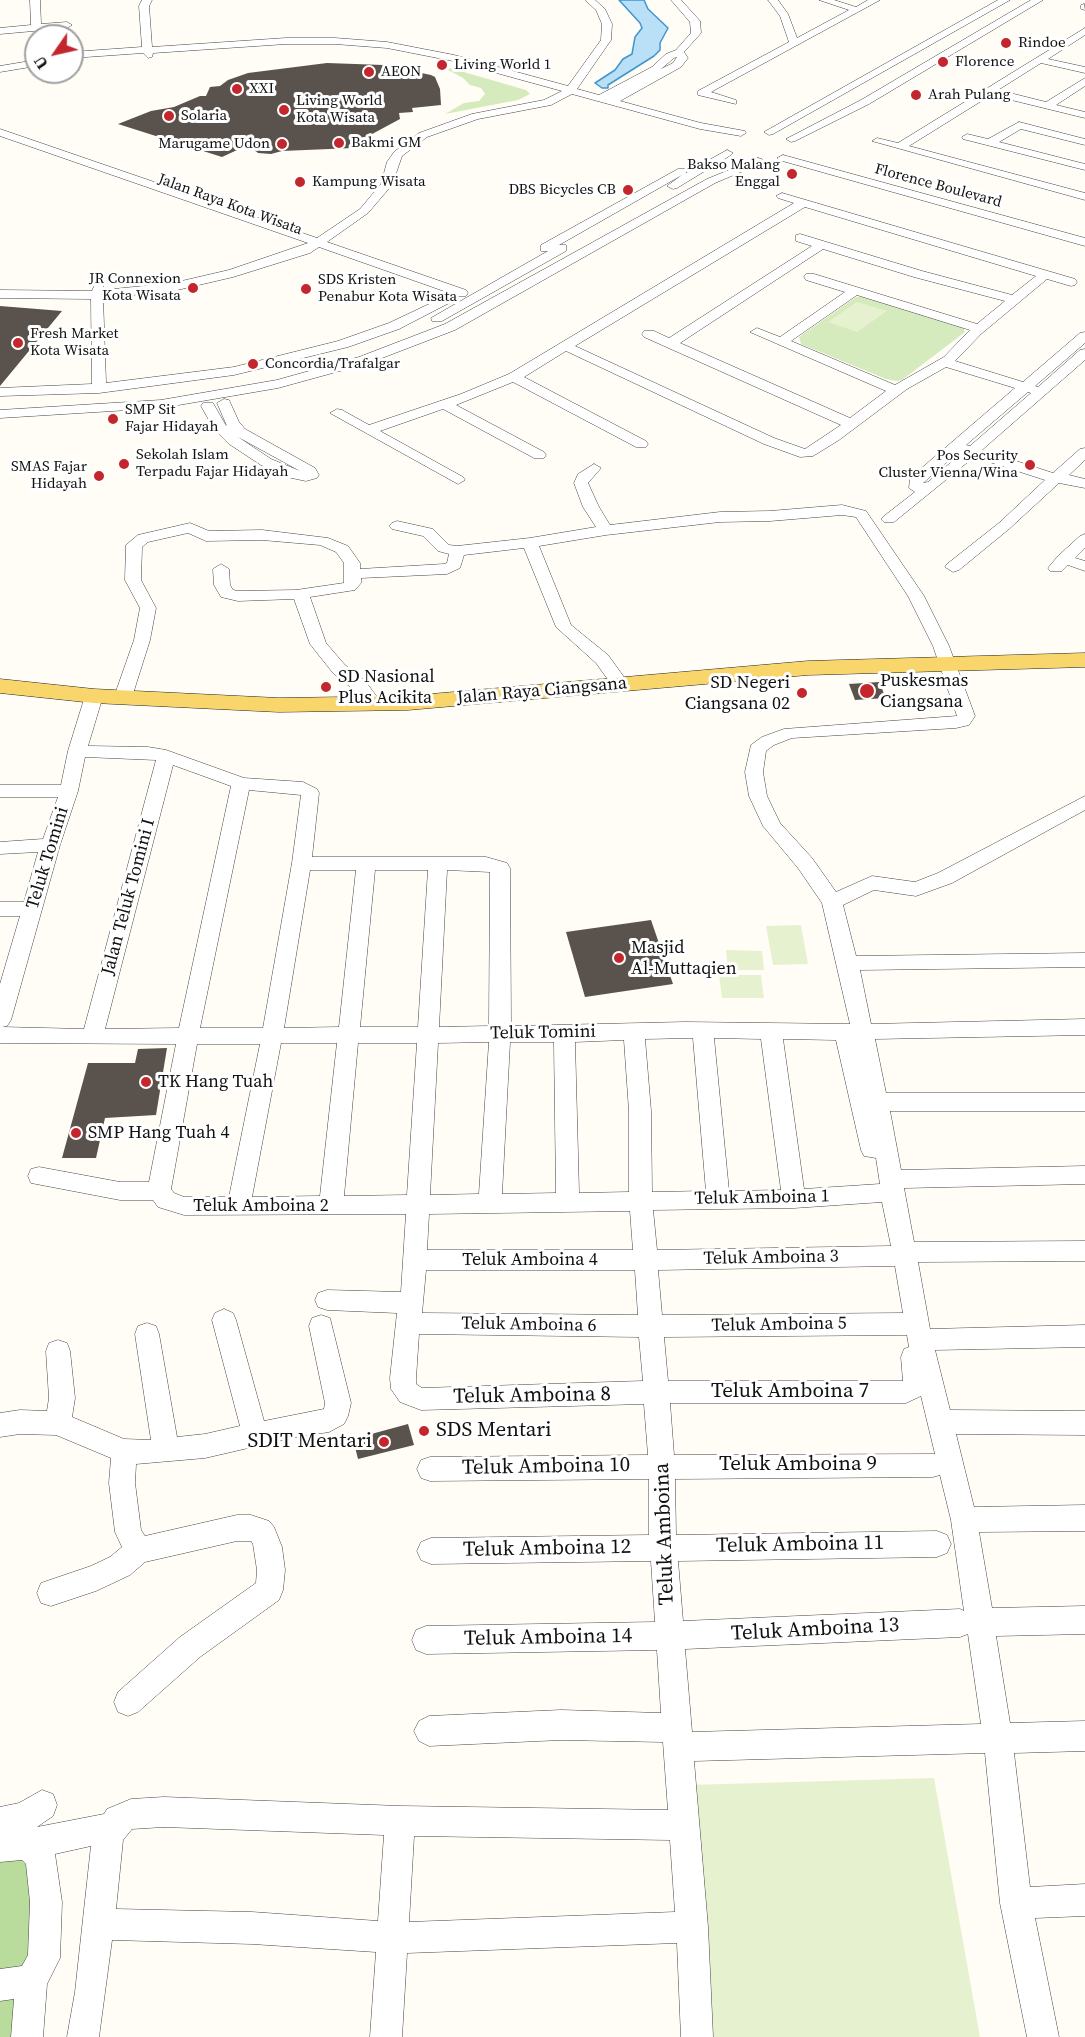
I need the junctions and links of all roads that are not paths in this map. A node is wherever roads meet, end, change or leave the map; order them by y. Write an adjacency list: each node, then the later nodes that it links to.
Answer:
1 (35, 0): 17 (street)
2 (577, 0): 14 (street)
3 (590, 0): 38 (street)
4 (676, 0): 39 (street)
5 (774, 0): 23 (street)
6 (824, 0): 13 (street)
7 (875, 0): 13 (street)
8 (990, 0): 16 (street)
9 (1005, 0): 19 (street)
10 (1024, 0): 19 (street)
11 (1038, 0): 19 (street)
12 (154, 2): 24 (street)
13 (857, 10): 23 (street)
14 (591, 17)
15 (0, 20): 18 (street)
16 (956, 20): 19 (street); 43 (street)
17 (31, 24)
18 (24, 25)
19 (975, 27): 34 (street); 35 (street); 43 (street)
20 (24, 28): 21 (street)
21 (0, 31)
22 (1085, 32): 29 (street)
23 (794, 44): 40 (street)
24 (148, 52): 25 (street); 26 (street); 38 (street)
25 (84, 55)
26 (84, 59)
27 (579, 59): 38 (street)
28 (24, 60): 30 (street)
29 (1040, 60): 33 (street); 37 (street)
30 (0, 63)
31 (24, 65): 32 (street)
32 (0, 69)
33 (1085, 70)
34 (883, 81): 35 (street); 44 (street)
35 (899, 81): 44 (street)
36 (1085, 81): 41 (street)
37 (989, 91): 41 (street); 55 (street)
38 (561, 92): 39 (street); 51 (street); 56 (street); 71 (street)
39 (606, 100): 46 (street)
40 (732, 102)
41 (1049, 105): 42 (street)
42 (1085, 115)
43 (780, 126): 47 (street)
44 (810, 127): 49 (street)
45 (0, 132): 61 (street, Jalan Raya Kota Wisata)
46 (750, 132): 47 (street); 58 (street)
47 (769, 132): 49 (street)
48 (967, 137): 53 (street)
49 (791, 139): 57 (street)
50 (0, 141): 63 (street, Jalan Raya Kota Wisata)
51 (711, 141)
52 (877, 141): 55 (street)
53 (991, 142): 54 (street); 62 (street)
54 (1085, 142)
55 (900, 147): 66 (street)
56 (387, 149)
57 (795, 151): 59 (street); 68 (street, Florence Boulevard)
58 (727, 153): 59 (street, Florence Boulevard); 60 (street)
59 (770, 160): 70 (street, Florence Boulevard); 85 (street)
60 (709, 163): 81 (street); 98 (street)
61 (94, 164): 63 (street); 72 (street, Jalan Raya Kota Wisata)
62 (1085, 167)
63 (80, 169): 74 (street, Jalan Raya Kota Wisata)
64 (366, 190): 72 (street)
65 (782, 196): 67 (street)
66 (1085, 197)
67 (803, 203): 75 (street); 92 (street)
68 (1085, 235)
69 (800, 238): 73 (street)
70 (1085, 242)
71 (319, 243): 72 (street); 81 (street, Jalan Raya Kota Wisata)
72 (306, 244): 74 (street, Jalan Raya Kota Wisata); 79 (street); 84 (street, Jalan Raya Kota Wisata)
73 (823, 244): 83 (street); 91 (street)
74 (292, 245): 79 (street)
75 (1047, 273): 77 (street); 83 (street)
76 (810, 277): 80 (street)
77 (1071, 282)
78 (0, 286): 79 (street)
79 (98, 291): 82 (street); 101 (street)
80 (853, 292): 86 (street); 90 (street)
81 (462, 293): 84 (street)
82 (0, 294)
83 (1016, 300): 86 (street)
84 (448, 301): 96 (street)
85 (507, 302): 95 (street); 97 (street)
86 (980, 329): 94 (street)
87 (757, 332): 90 (street)
88 (649, 334): 91 (street)
89 (1085, 336): 100 (street)
90 (781, 342): 102 (street)
91 (671, 344): 111 (street)
92 (567, 347): 99 (street); 111 (street)
93 (1085, 352): 100 (street)
94 (949, 358): 100 (street); 102 (street)
95 (364, 360): 97 (street); 103 (street)
96 (279, 361): 98 (street); 101 (street)
97 (389, 361): 106 (street)
98 (266, 372): 103 (street)
99 (513, 377): 107 (street); 113 (street)
100 (1036, 386): 114 (street)
101 (99, 389): 104 (street); 105 (street)
102 (895, 390): 111 (street)
103 (207, 396): 104 (street); 106 (street); 106 (street); 108 (street)
104 (66, 399): 105 (street)
105 (1, 401): 108 (street)
106 (224, 403)
107 (446, 405): 112 (street); 116 (street)
108 (111, 413): 110 (street)
109 (337, 413): 112 (street)
110 (0, 423)
111 (851, 424)
112 (368, 430): 119 (street)
113 (641, 444)
114 (969, 446): 118 (street); 121 (street)
115 (1085, 452): 118 (street)
116 (539, 455)
117 (594, 468): 123 (street)
118 (1063, 477): 120 (street); 128 (street)
119 (458, 480)
120 (1085, 484)
121 (889, 519)
122 (397, 526): 126 (street)
123 (606, 530): 125 (street); 133 (street)
124 (1085, 538): 127 (street)
125 (530, 543): 126 (street); 134 (street)
126 (457, 550): 130 (street)
127 (1085, 566)
128 (953, 567)
129 (221, 569): 131 (street)
130 (353, 574): 131 (street); 137 (street)
131 (299, 594): 138 (street)
132 (1085, 660): 133 (main road, Jalan Raya Ciangsana)
133 (948, 664): 134 (main road, Jalan Raya Ciangsana); 150 (street)
134 (620, 684): 138 (main road, Jalan Raya Ciangsana)
135 (0, 686): 136 (main road, Jalan Raya Ciangsana)
136 (94, 696): 137 (main road, Jalan Raya Ciangsana); 139 (street, Teluk Tomini)
137 (123, 697): 138 (main road, Jalan Raya Ciangsana)
138 (367, 703)
139 (77, 751): 140 (street); 143 (street, Teluk Tomini)
140 (166, 756): 141 (street); 168 (street, Jalan Teluk Tomini I)
141 (241, 783): 147 (street); 165 (street)
142 (0, 791): 143 (street)
143 (69, 791): 145 (street, Teluk Tomini)
144 (1085, 802): 150 (street)
145 (50, 845): 146 (street); 152 (street, Teluk Tomini)
146 (0, 848)
147 (302, 863): 148 (street); 166 (street)
148 (366, 863): 149 (street); 167 (street)
149 (438, 864): 161 (street); 162 (street)
150 (832, 902): 154 (street)
151 (0, 909): 152 (street)
152 (33, 909): 155 (street, Teluk Tomini)
153 (1085, 960): 154 (street)
154 (848, 963): 160 (street)
155 (0, 1020)
156 (1085, 1027): 160 (street, Teluk Tomini)
157 (703, 1030): 158 (street, Teluk Tomini); 159 (street, Teluk Tomini); 175 (street)
158 (634, 1031): 163 (street, Teluk Tomini); 177 (street, Teluk Amboina)
159 (771, 1031): 160 (street, Teluk Tomini); 176 (street)
160 (854, 1031): 169 (street); 173 (street)
161 (427, 1033): 162 (street, Teluk Tomini); 167 (street, Teluk Tomini); 180 (street)
162 (500, 1034): 163 (street, Teluk Tomini); 179 (street)
163 (564, 1034): 178 (street)
164 (0, 1035): 168 (street, Teluk Tomini)
165 (188, 1035): 166 (street, Teluk Tomini); 168 (street, Teluk Tomini); 174 (street)
166 (273, 1035): 167 (street, Teluk Tomini); 182 (street)
167 (348, 1035): 181 (street)
168 (92, 1037)
169 (877, 1102): 170 (street); 173 (street)
170 (1085, 1102)
171 (1085, 1175): 173 (street, Teluk Amboina 1)
172 (39, 1176): 174 (street)
173 (886, 1186): 176 (street, Teluk Amboina 1); 184 (street)
174 (159, 1191): 182 (street, Teluk Amboina 2)
175 (718, 1199): 176 (street, Teluk Amboina 1); 177 (street, Teluk Amboina 1)
176 (794, 1199)
177 (641, 1200): 178 (street, Teluk Amboina 2); 186 (street, Teluk Amboina)
178 (568, 1201): 179 (street, Teluk Amboina 2)
179 (490, 1202): 180 (street, Teluk Amboina 2)
180 (418, 1203): 181 (street, Teluk Amboina 2); 185 (street)
181 (331, 1206): 182 (street, Teluk Amboina 2)
182 (239, 1207)
183 (1085, 1251): 184 (street, Teluk Amboina 3)
184 (900, 1254): 186 (street, Teluk Amboina 3); 192 (street)
185 (413, 1260): 186 (street, Teluk Amboina 4); 188 (street)
186 (647, 1260): 191 (street, Teluk Amboina)
187 (327, 1300): 188 (street, Teluk Amboina 6)
188 (409, 1313): 191 (street, Teluk Amboina 6); 196 (street, Teluk Amboina 8)
189 (224, 1320): 201 (street)
190 (321, 1326): 201 (street)
191 (651, 1326): 192 (street, Teluk Amboina 5); 196 (street, Teluk Amboina)
192 (913, 1332): 194 (street, Teluk Amboina 5); 196 (street, Teluk Amboina 7); 197 (street)
193 (147, 1334): 202 (street)
194 (1085, 1336)
195 (58, 1351): 198 (street)
196 (656, 1392): 205 (street, Teluk Amboina)
197 (941, 1422): 199 (street); 208 (street)
198 (58, 1423): 200 (street); 203 (street)
199 (1085, 1423)
200 (0, 1425)
201 (255, 1435): 202 (street)
202 (166, 1450): 203 (street)
203 (124, 1452): 211 (street)
204 (933, 1465): 205 (street, Teluk Amboina 9)
205 (662, 1466): 206 (street, Teluk Amboina 10); 210 (street, Teluk Amboina)
206 (430, 1469)
207 (1085, 1518): 208 (street)
208 (964, 1520): 215 (street)
209 (937, 1544): 210 (street, Teluk Amboina 11)
210 (663, 1546): 212 (street, Teluk Amboina 12); 216 (street, Teluk Amboina)
211 (138, 1551): 213 (street); 218 (street)
212 (430, 1551)
213 (51, 1593)
214 (1085, 1620): 215 (street, Teluk Amboina 13)
215 (971, 1623): 216 (street, Teluk Amboina 13); 221 (street)
216 (669, 1636): 217 (street, Teluk Amboina 14); 222 (street, Teluk Amboina)
217 (426, 1640)
218 (128, 1702)
219 (429, 1731): 222 (street)
220 (1085, 1736): 221 (street)
221 (998, 1737): 222 (street); 230 (street)
222 (678, 1738): 226 (street, Teluk Amboina)
223 (42, 1805): 225 (street)
224 (400, 1821): 226 (street); 227 (street); 233 (street)
225 (0, 1822)
226 (684, 1824): 232 (street, Teluk Amboina)
227 (113, 1827): 228 (street); 231 (street)
228 (14, 1846): 234 (street)
229 (1085, 1900): 230 (street)
230 (1016, 1902): 240 (street)
231 (99, 1924): 233 (street); 237 (street)
232 (692, 1928): 233 (street); 239 (street, Teluk Amboina)
233 (394, 1938): 238 (street)
234 (31, 1980): 235 (street); 236 (street)
235 (0, 1985)
236 (27, 2037)
237 (83, 2037)
238 (386, 2037)
239 (697, 2037)
240 (1042, 2037)

